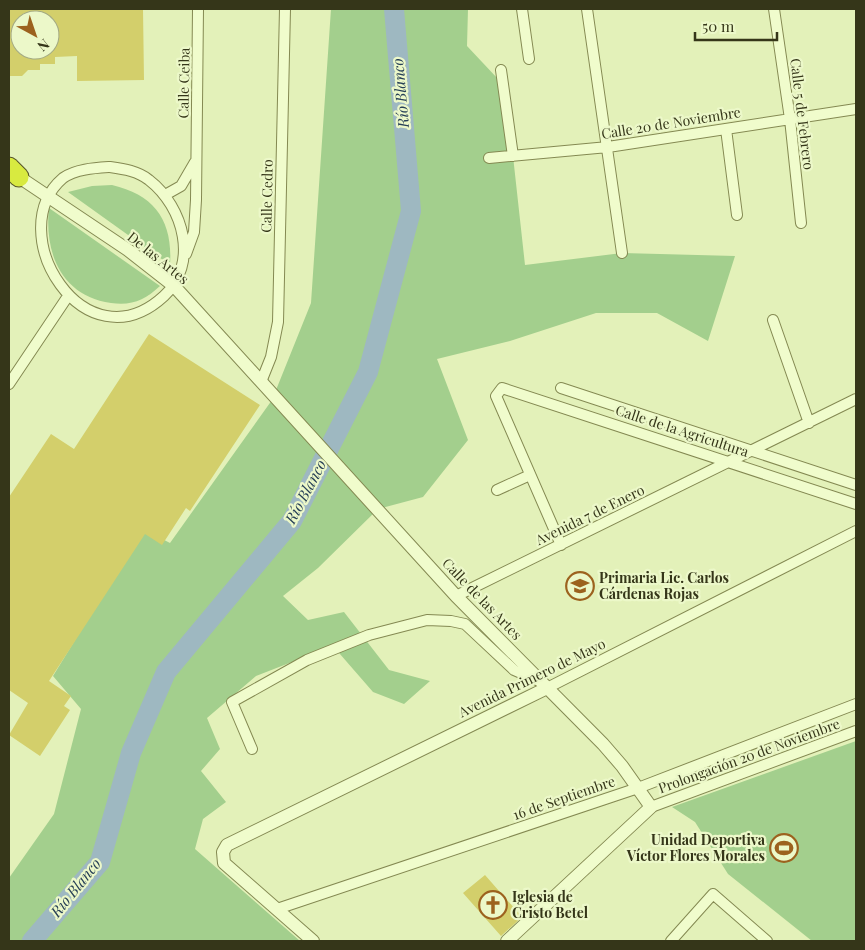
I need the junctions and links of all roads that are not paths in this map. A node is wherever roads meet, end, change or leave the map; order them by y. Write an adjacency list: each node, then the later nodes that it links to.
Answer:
1 (198, 9): 13 (street, Calle Ceiba)
2 (284, 9): 25 (street, Calle Cedro)
3 (522, 9): 6 (street)
4 (587, 9): 11 (street)
5 (774, 9): 9 (street, Calle 5 de Febrero)
6 (529, 59)
7 (501, 70): 12 (street)
8 (856, 109): 9 (street, Calle 20 de Noviembre)
9 (790, 119): 10 (street, Calle 20 de Noviembre); 19 (street, Calle 5 de Febrero)
10 (726, 128): 11 (street, Calle 20 de Noviembre); 18 (street)
11 (608, 147): 12 (street, Calle 20 de Noviembre); 20 (street)
12 (513, 156): 14 (street, Calle 20 de Noviembre)
13 (197, 158): 17 (street, Calle Ceiba); 21 (street, Calle Ceiba)
14 (489, 158)
15 (11, 172): 16 (street, De las Artes)
16 (44, 195): 17 (street); 22 (street, De las Artes); 23 (street)
17 (165, 195): 21 (street)
18 (737, 215)
19 (801, 223)
20 (622, 253)
21 (184, 257): 22 (street, Calle Ceiba)
22 (174, 286): 23 (street); 25 (street, De las Artes)
23 (66, 299): 26 (street)
24 (773, 320): 30 (street)
25 (261, 382): 29 (street, De las Artes)
26 (9, 384)
27 (561, 388): 31 (street, Calle de la Agricultura)
28 (856, 399): 30 (street, Avenida 7 de Enero)
29 (290, 413): 38 (street, Calle de las Artes)
30 (808, 423): 31 (street, Avenida 7 de Enero)
31 (742, 456): 32 (street, Calle de la Agricultura); 33 (street, Calle de la Agricultura); 35 (street, Calle de la Agricultura); 37 (street, Avenida 7 de Enero)
32 (530, 475): 34 (street); 37 (street)
33 (856, 484)
34 (497, 490)
35 (856, 504)
36 (856, 531): 39 (street, Avenida Primero de Mayo)
37 (561, 545): 38 (street, Avenida 7 de Enero)
38 (456, 596): 39 (street, Calle de las Artes)
39 (543, 684): 42 (street); 43 (street, Calle de las Artes); 45 (street, Avenida Primero de Mayo)
40 (856, 704): 43 (street, 16 de Septiembre)
41 (856, 731): 44 (street, Prolongación 20 de Noviembre)
42 (252, 749)
43 (638, 788): 44 (street, Calle de las Artes); 45 (street, 16 de Septiembre)
44 (651, 807): 47 (street)
45 (277, 909): 46 (street)
46 (313, 941)
47 (507, 941)
48 (671, 941): 49 (street)
49 (767, 941)

